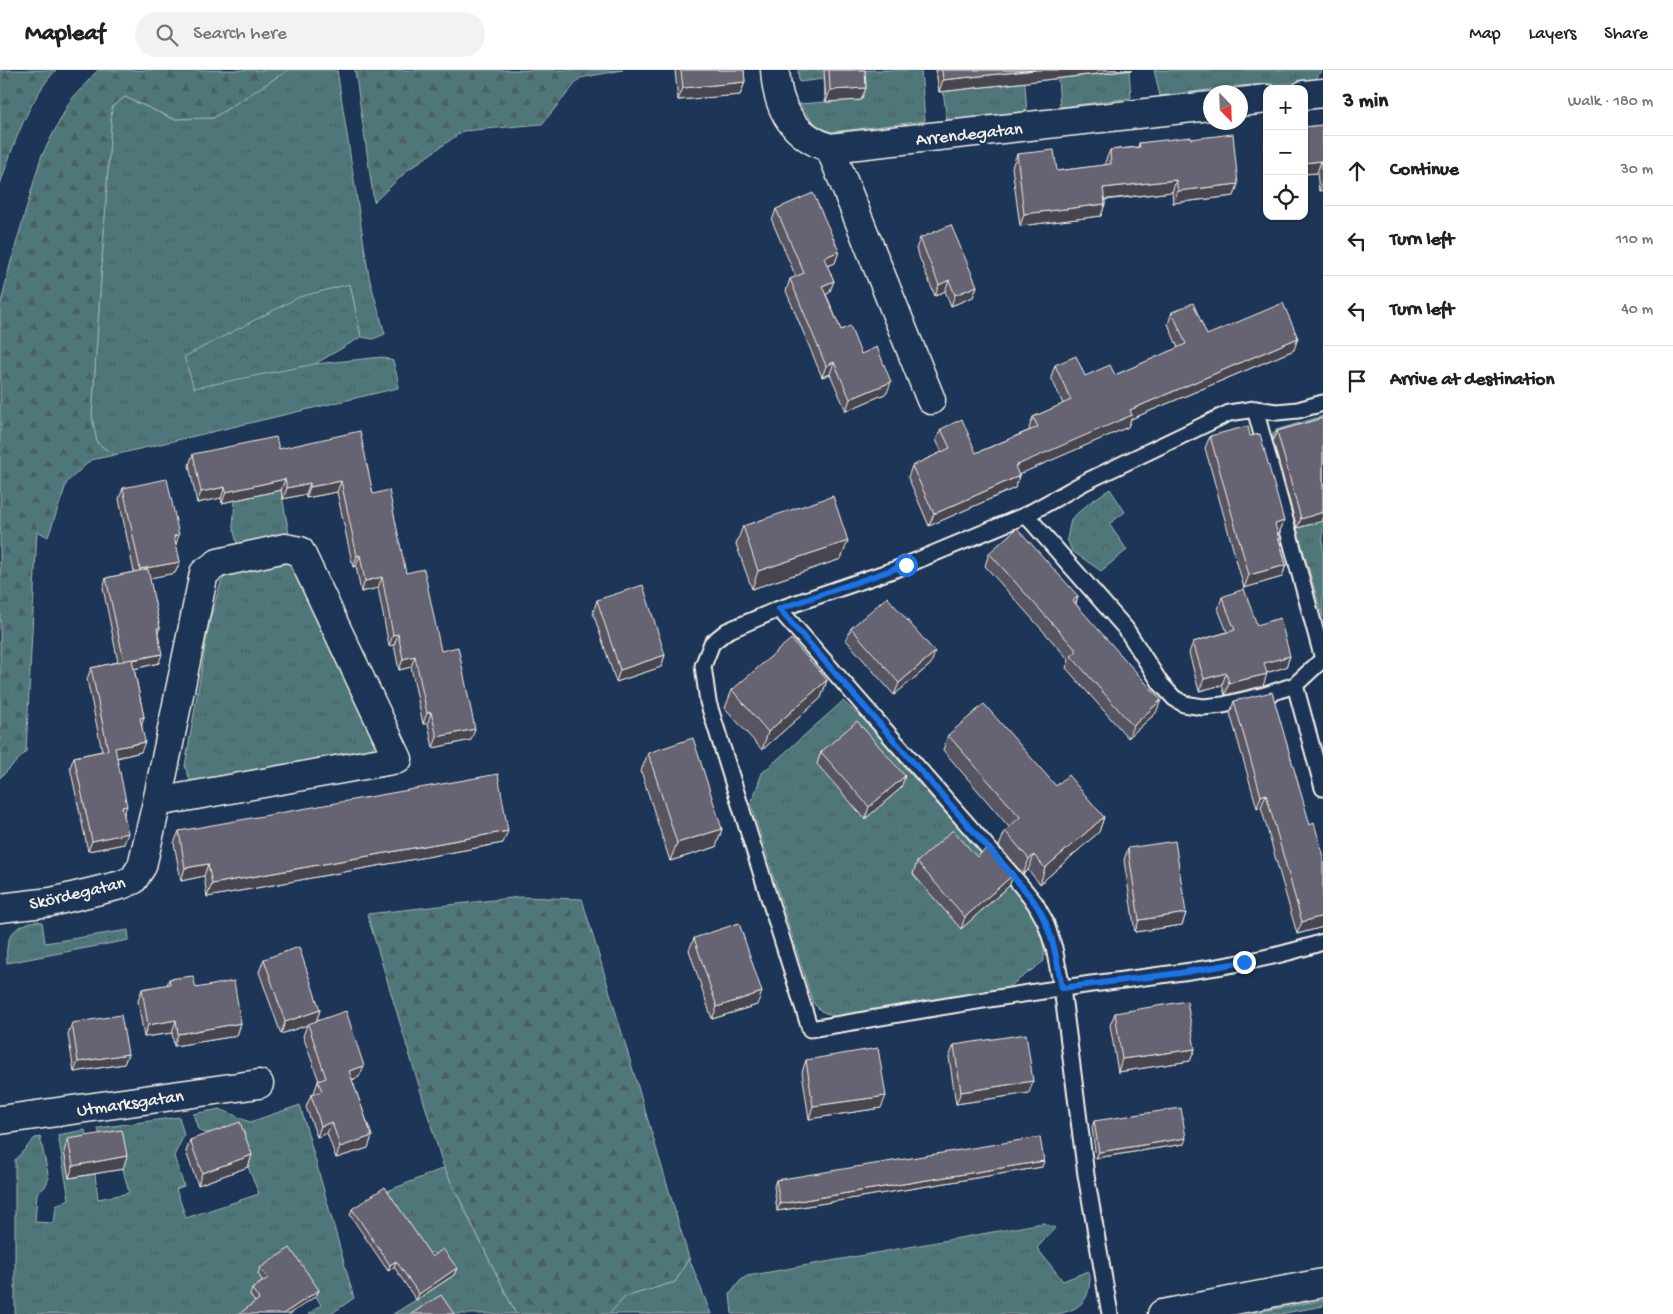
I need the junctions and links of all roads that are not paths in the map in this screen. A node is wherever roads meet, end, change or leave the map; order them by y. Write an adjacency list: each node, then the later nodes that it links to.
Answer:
1 (775, 70): 7 (street, Arrendegatan)
2 (1323, 93): 3 (street)
3 (1308, 95)
4 (1263, 99): 5 (street)
5 (1248, 101)
6 (1203, 107): 7 (street, Arrendegatan)
7 (830, 148): 8 (street)
8 (931, 400)
9 (1323, 403): 10 (lane)
10 (1255, 409): 11 (lane); 13 (lane)
11 (1026, 515): 12 (lane); 14 (lane)
12 (779, 609): 19 (lane); 19 (lane)
13 (1323, 659): 14 (lane)
14 (1295, 686): 15 (lane)
15 (1323, 788)
16 (157, 802): 16 (street, Skördegatan); 17 (street, Skördegatan)
17 (0, 908)
18 (1323, 942): 19 (lane)
19 (1062, 988): 23 (lane)
20 (259, 1084): 21 (street, Utmarksgatan)
21 (0, 1120)
22 (1323, 1283): 24 (street)
23 (1110, 1314)
24 (1162, 1314)

